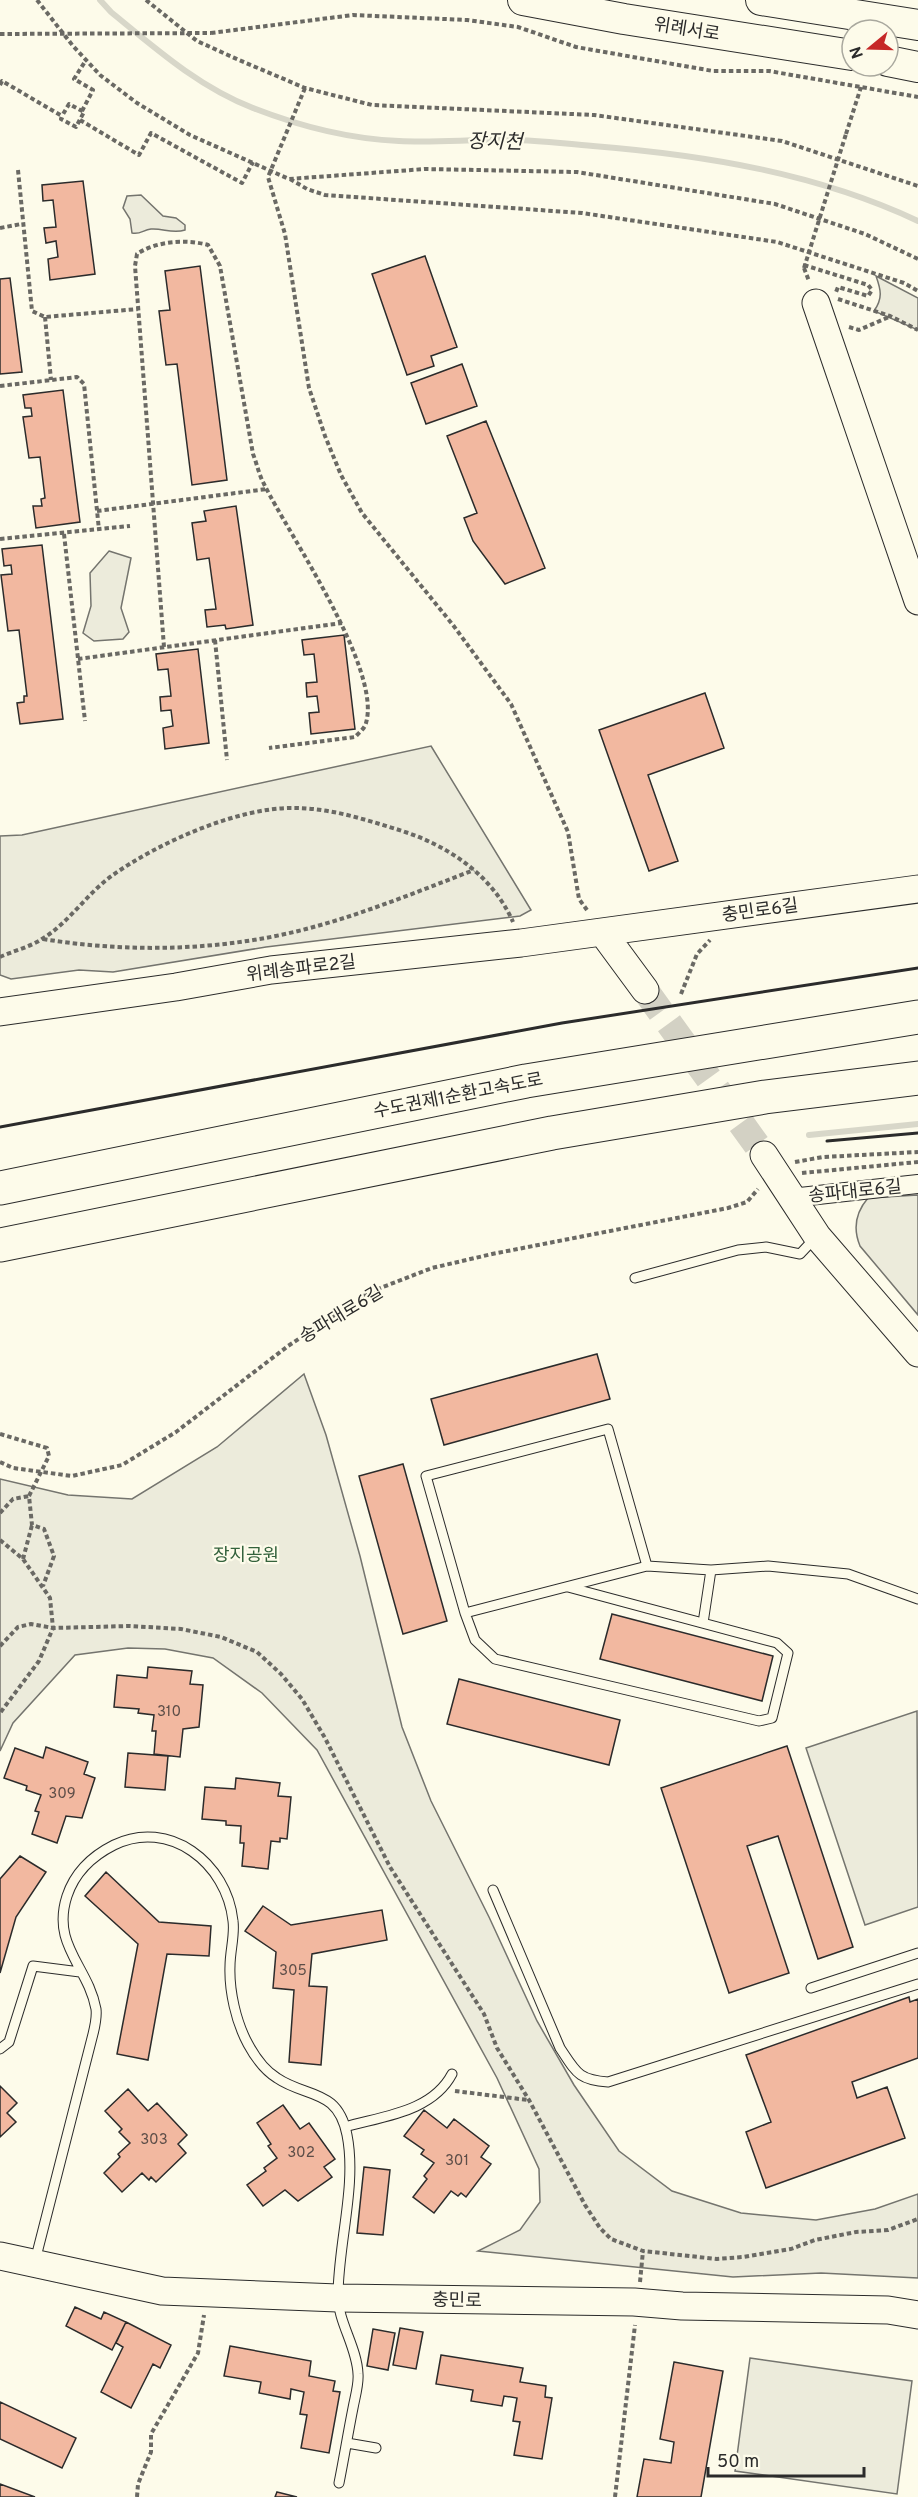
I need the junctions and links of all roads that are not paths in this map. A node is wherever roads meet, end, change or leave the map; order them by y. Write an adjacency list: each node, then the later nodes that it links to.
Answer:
1 (523, 0): 4 (main road, 위례서로)
2 (761, 0): 3 (main road)
3 (918, 25)
4 (840, 53)
5 (900, 63): 6 (main road)
6 (918, 67)
7 (832, 304): 8 (street)
8 (918, 601)
9 (918, 889): 10 (street, 충민로6길)
10 (603, 933): 11 (street); 12 (street, 위례송파로2길)
11 (645, 990)
12 (0, 1012)
13 (918, 1017): 17 (highway, 수도권제1순환고속도로)
14 (918, 1078): 19 (highway)
15 (784, 1173): 16 (street, 송파대로6길); 18 (street)
16 (918, 1184)
17 (0, 1188)
18 (817, 1236): 20 (lane); 21 (street)
19 (0, 1245)
20 (635, 1278)
21 (918, 1353)
22 (646, 1566): 23 (lane); 24 (lane); 26 (lane)
23 (711, 1570): 25 (lane); 27 (lane)
24 (567, 1587): 26 (lane); 27 (lane)
25 (918, 1599)
26 (465, 1613): 27 (lane)
27 (703, 1623)
28 (493, 1890): 31 (lane)
29 (918, 1953): 32 (lane)
30 (80, 1972): 33 (lane); 35 (lane); 37 (lane)
31 (918, 1984)
32 (811, 1988)
33 (0, 2049)
34 (452, 2074): 35 (lane)
35 (345, 2127): 38 (lane)
36 (0, 2256): 37 (street, 충민로)
37 (34, 2264): 38 (street, 충민로)
38 (338, 2298): 39 (street, 충민로); 40 (lane)
39 (918, 2315)
40 (347, 2442): 41 (lane); 42 (lane)
41 (376, 2448)
42 (339, 2483)

